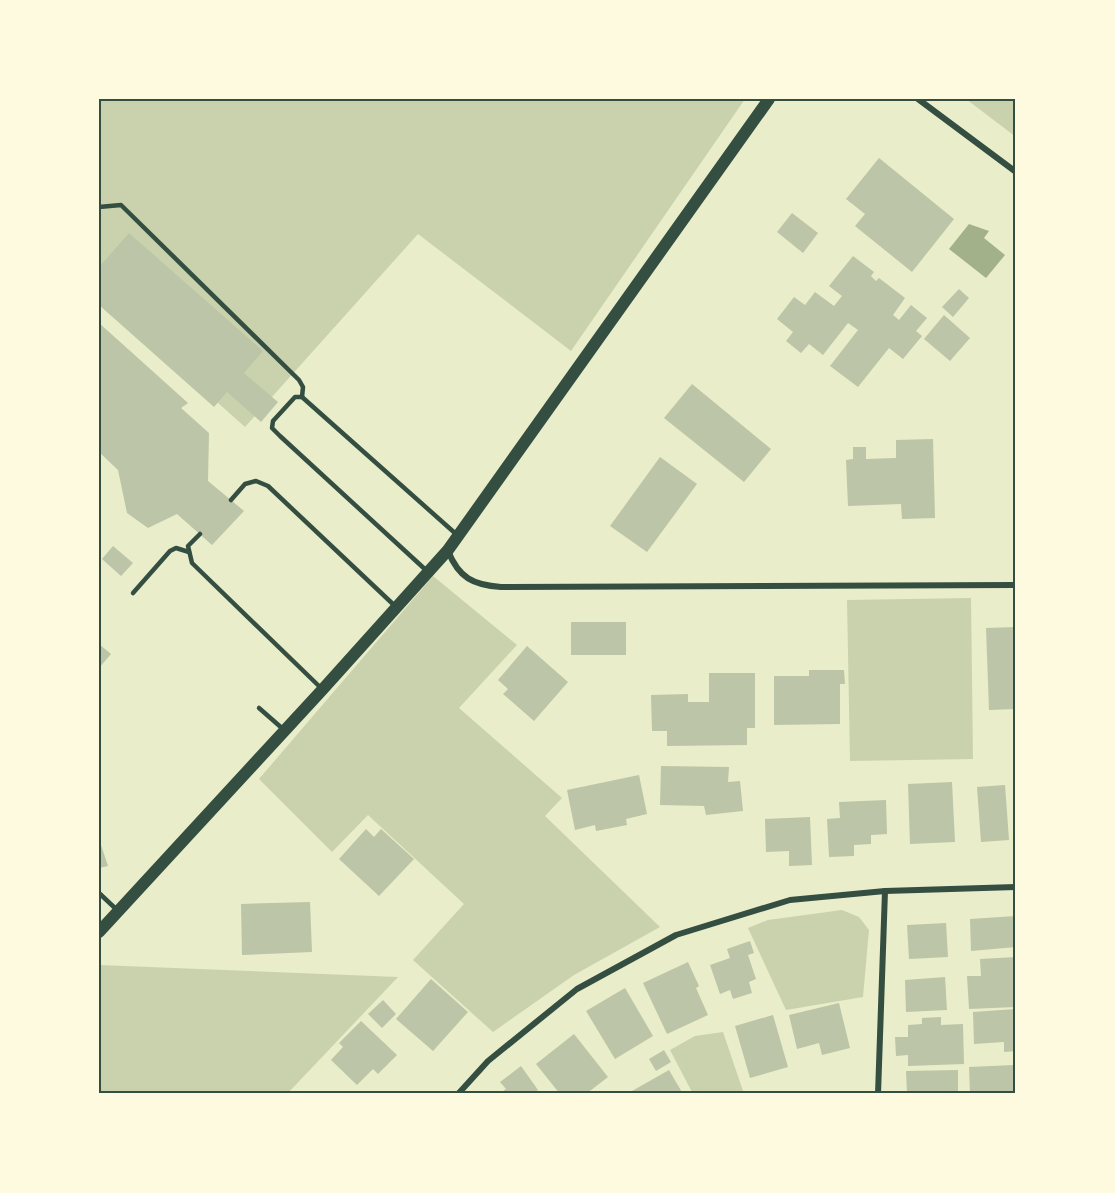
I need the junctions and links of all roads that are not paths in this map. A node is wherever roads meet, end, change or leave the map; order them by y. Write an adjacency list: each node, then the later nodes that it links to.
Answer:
1 (769, 99): 8 (main road)
2 (918, 99): 3 (street)
3 (1016, 172)
4 (99, 207): 5 (lane)
5 (302, 397): 8 (lane); 11 (lane)
6 (231, 500): 14 (lane)
7 (200, 534): 10 (lane)
8 (458, 535): 9 (main road)
9 (448, 550): 11 (main road); 12 (street)
10 (189, 552): 13 (lane); 15 (lane)
11 (428, 572): 14 (main road)
12 (1016, 585)
13 (133, 593)
14 (397, 608): 15 (main road)
15 (323, 689): 17 (main road)
16 (259, 708): 17 (lane)
17 (285, 731): 21 (main road)
18 (1016, 887): 19 (street)
19 (885, 891): 23 (street); 24 (street)
20 (99, 893): 21 (lane)
21 (118, 911): 22 (main road)
22 (99, 932)
23 (458, 1094)
24 (878, 1094)

